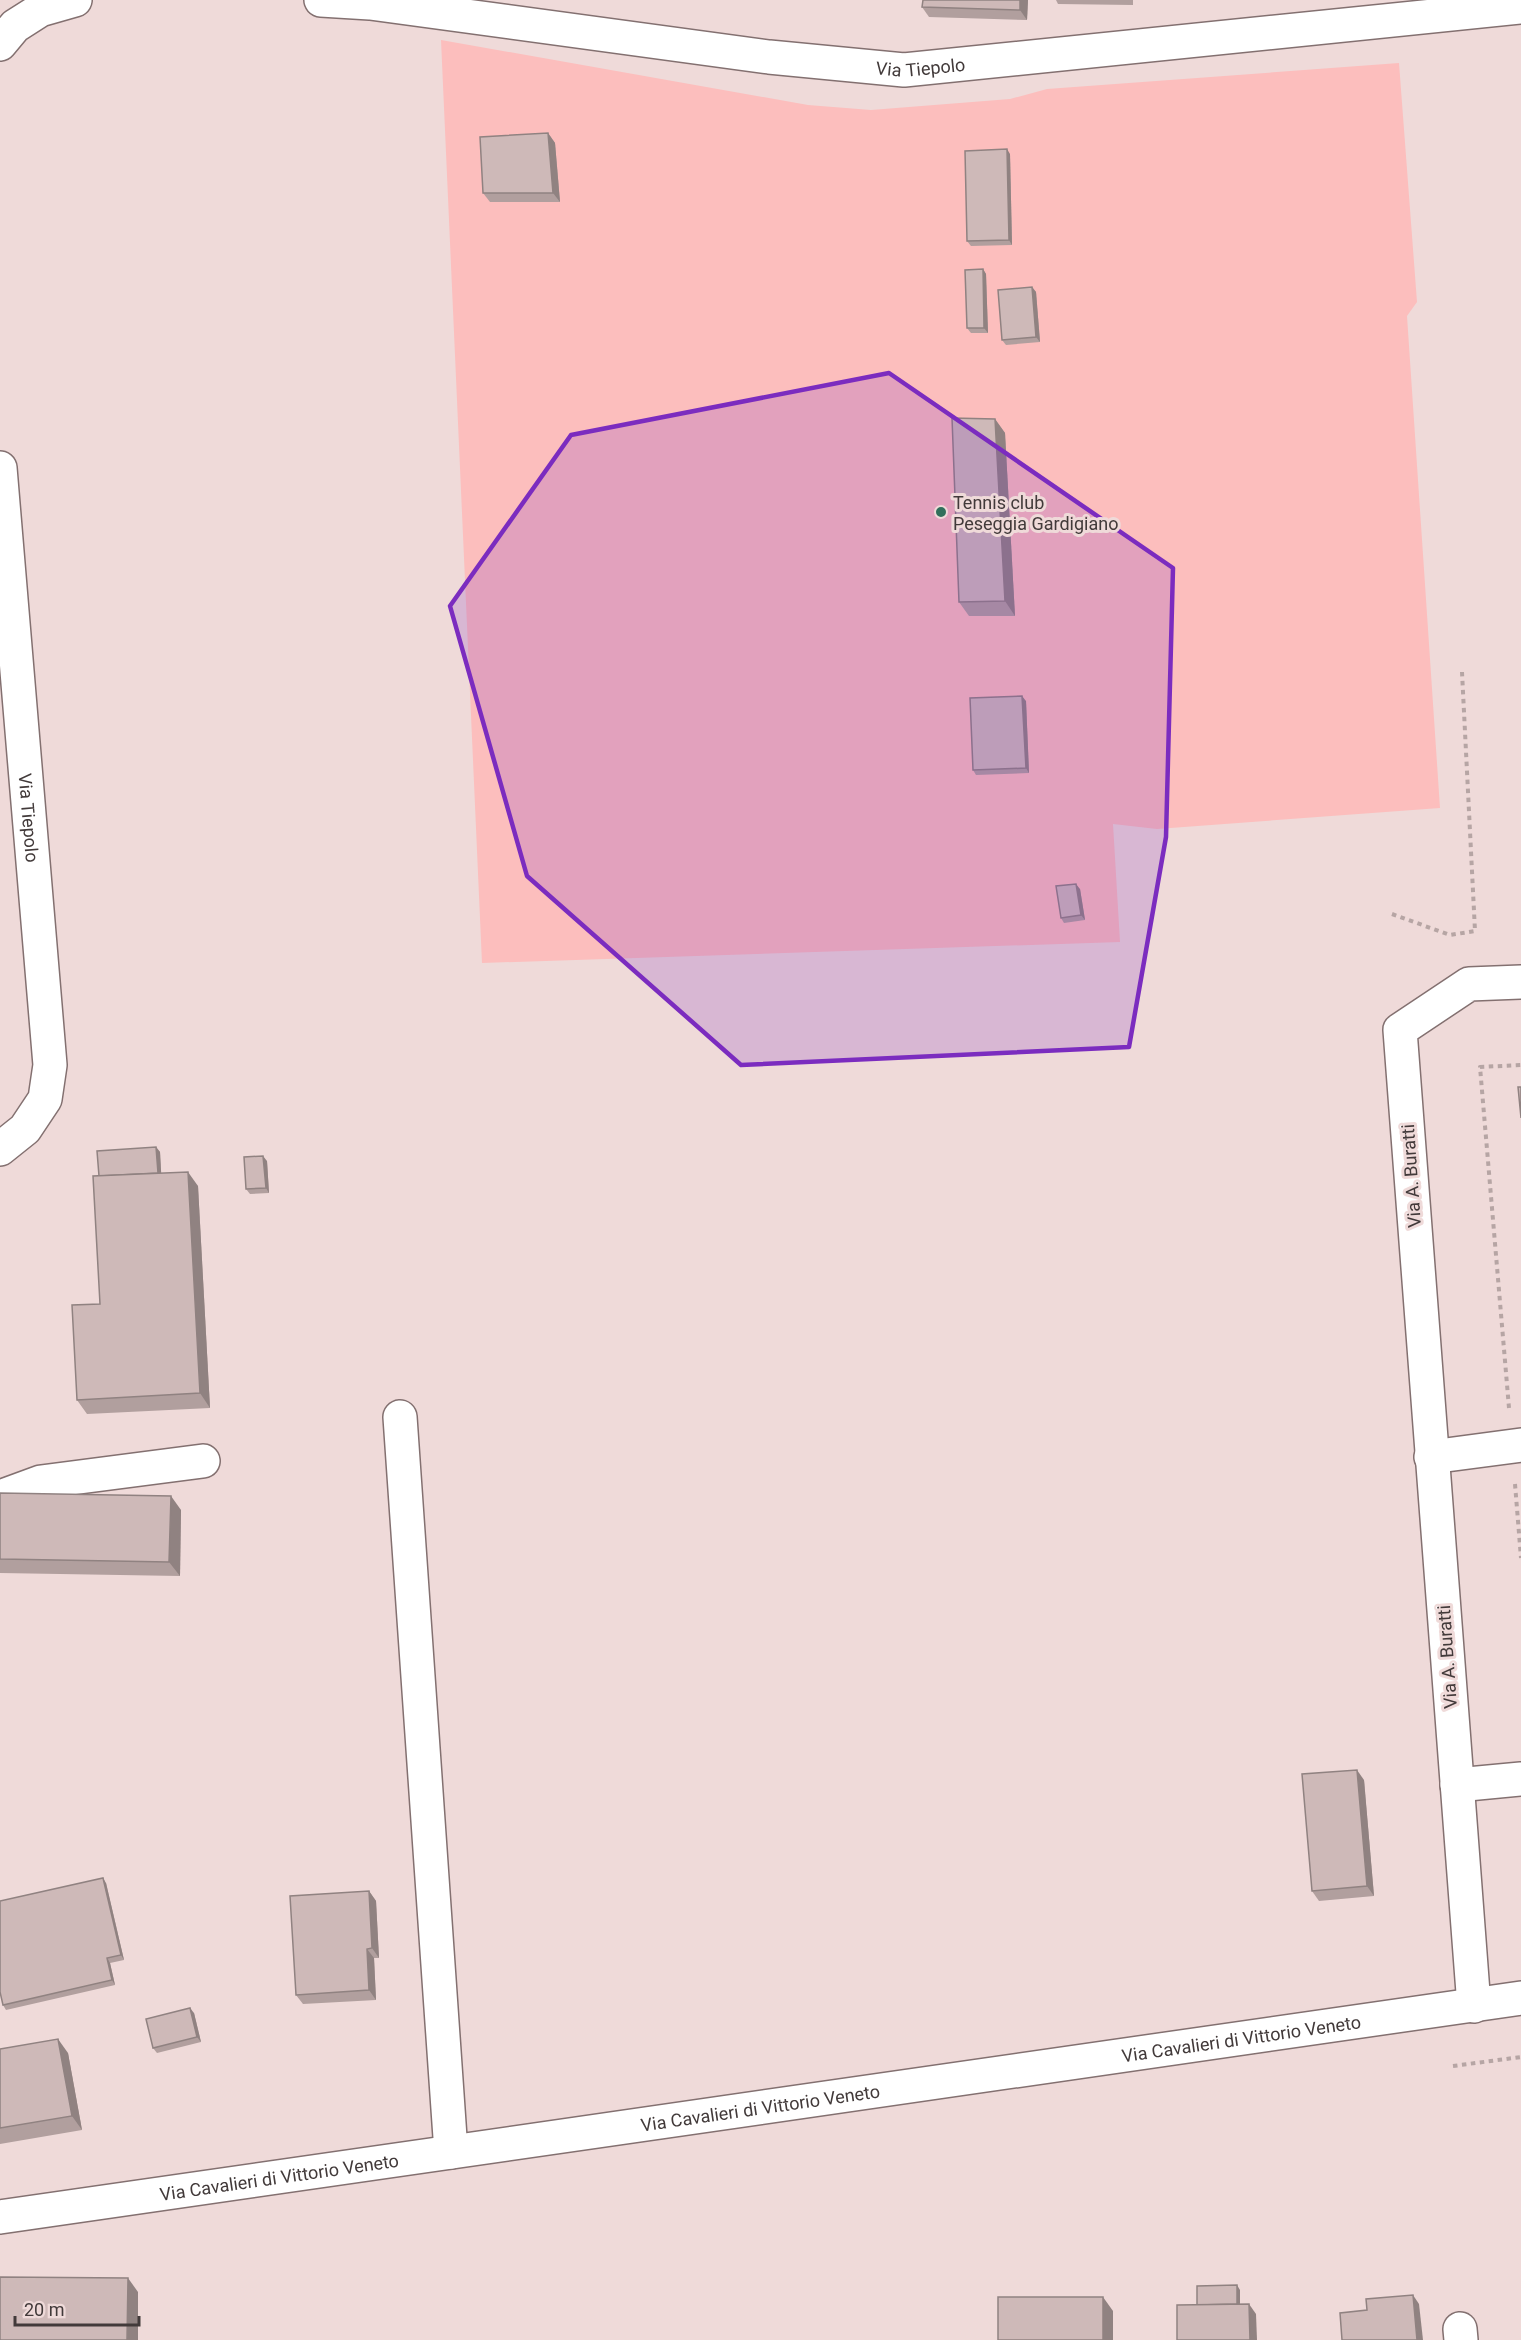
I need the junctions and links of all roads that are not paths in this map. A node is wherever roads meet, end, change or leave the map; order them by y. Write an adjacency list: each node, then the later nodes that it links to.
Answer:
1 (75, 0): 4 (street)
2 (321, 0): 3 (street, Via Tiepolo)
3 (1521, 7)
4 (0, 44)
5 (0, 468): 7 (street, Via Tiepolo)
6 (1521, 982): 10 (street, Via A. Buratti)
7 (0, 1149)
8 (400, 1417): 17 (street)
9 (1516, 1445): 10 (street)
10 (1431, 1457): 14 (street, Via A. Buratti)
11 (203, 1461): 12 (street)
12 (0, 1497)
13 (1521, 1779): 14 (street)
14 (1457, 1785): 16 (street, Via A. Buratti)
15 (1521, 1998): 16 (street, Via Cavalieri di Vittorio Veneto)
16 (1474, 2006): 17 (street, Via Cavalieri di Vittorio Veneto)
17 (451, 2152): 18 (street, Via Cavalieri di Vittorio Veneto)
18 (0, 2217)

